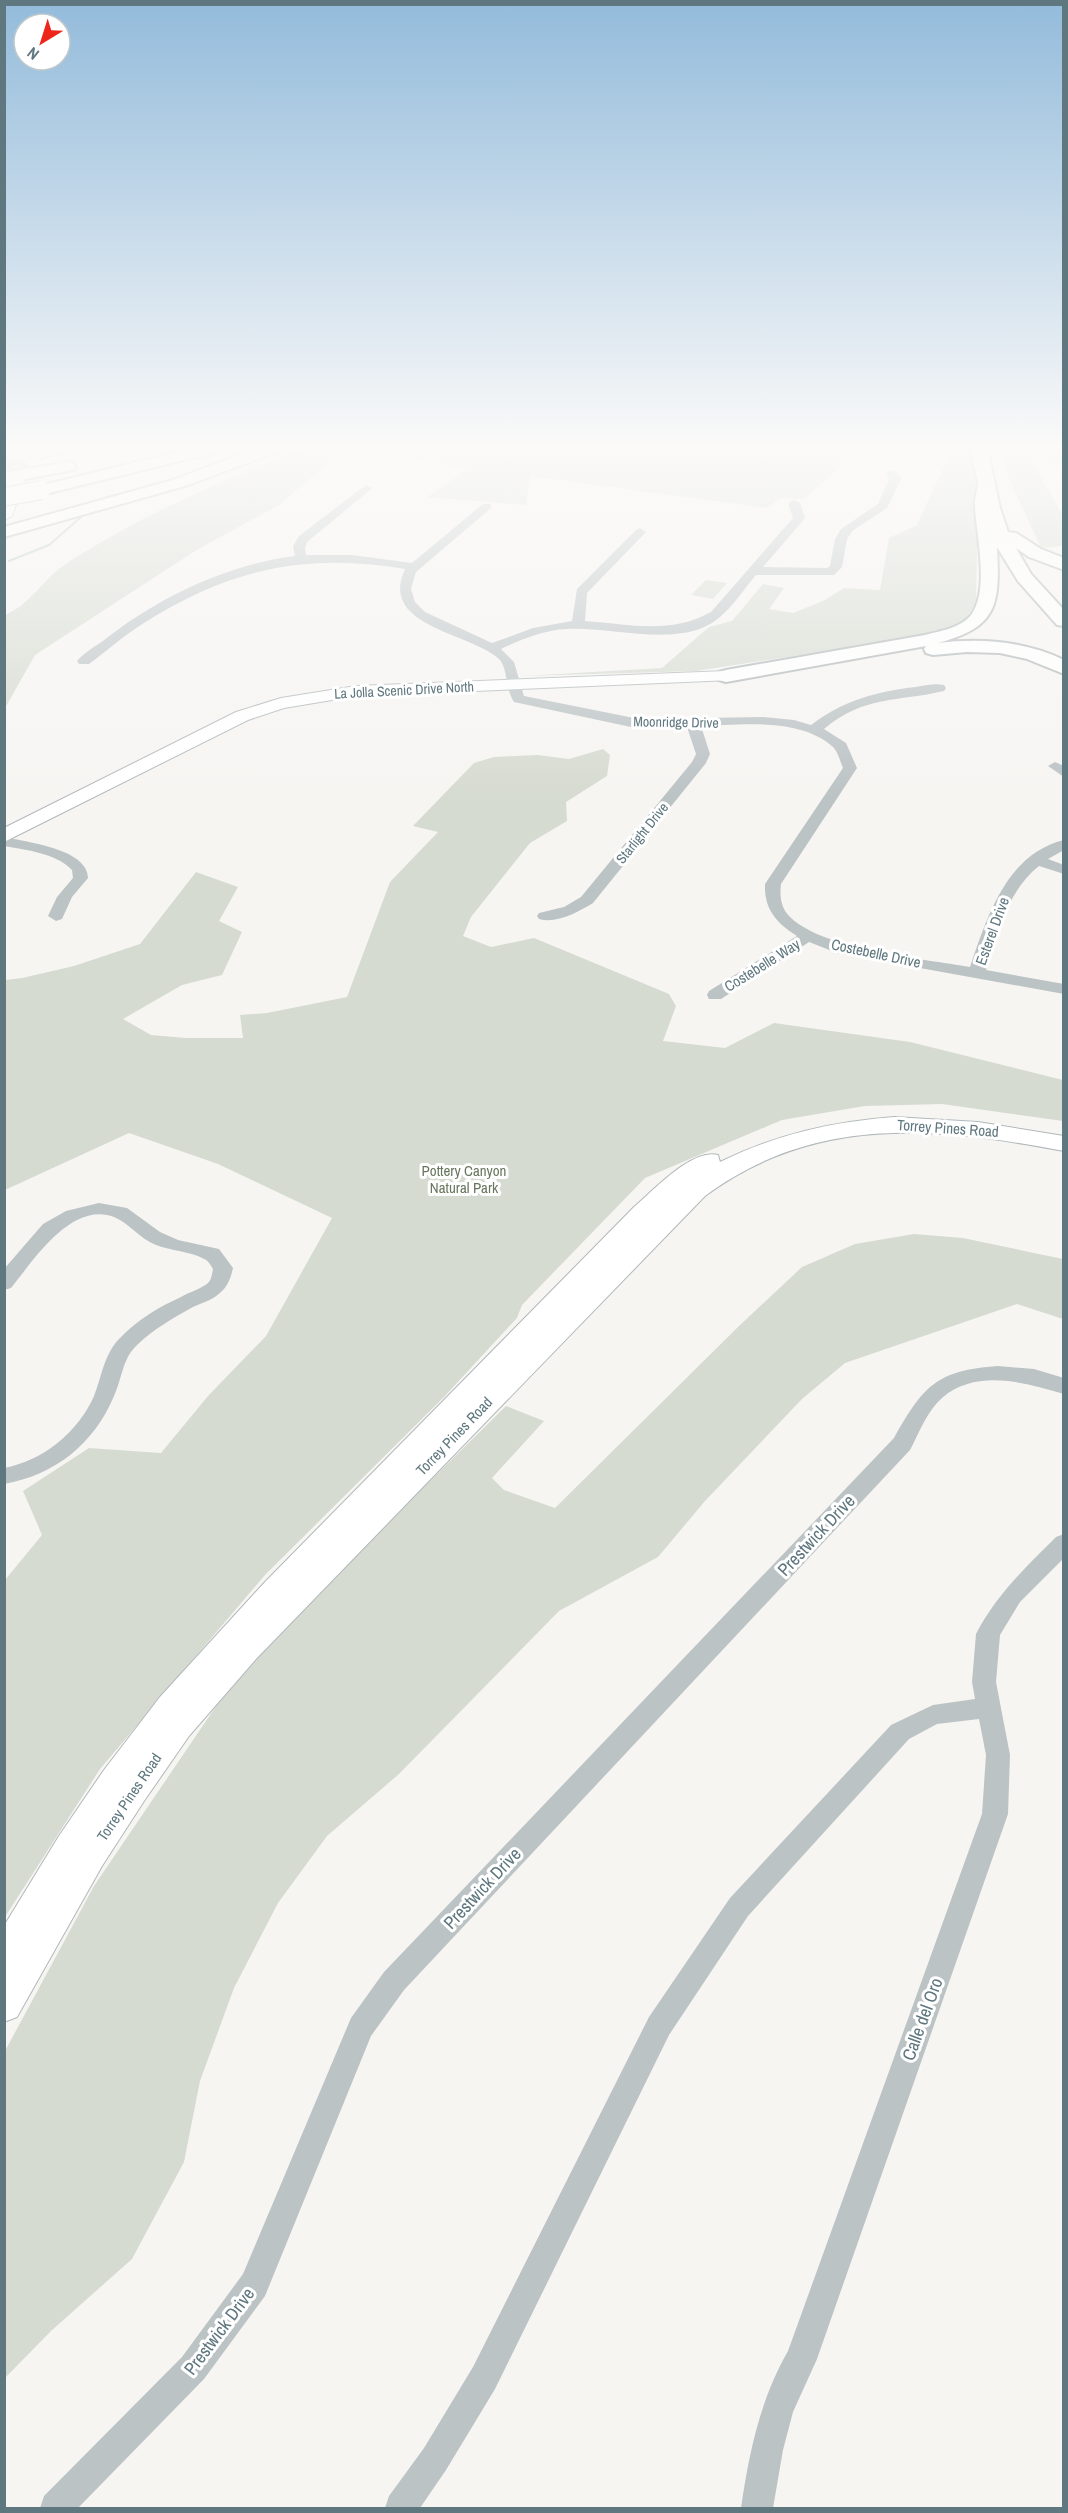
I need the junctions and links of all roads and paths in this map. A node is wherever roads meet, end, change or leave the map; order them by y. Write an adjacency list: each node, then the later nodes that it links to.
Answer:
1 (280, 564): 16 (street)
2 (396, 564): 10 (street)
3 (417, 564): 10 (street)
4 (608, 564): 14 (street)
5 (759, 564): 11 (street)
6 (836, 564): 11 (street)
7 (988, 564): 18 (highway)
8 (1016, 564): 13 (highway)
9 (1027, 564): 12 (highway)
10 (414, 567): 15 (street)
11 (753, 571): 14 (street)
12 (1064, 610)
13 (1064, 621)
14 (578, 625): 15 (street)
15 (492, 648): 19 (street)
16 (84, 661)
17 (1064, 668): 18 (highway)
18 (726, 676): 19 (main road, La Jolla Scenic Drive North)
19 (512, 686): 21 (street, Moonridge Drive); 23 (main road, La Jolla Scenic Drive North)
20 (939, 688): 22 (street)
21 (693, 724): 22 (street, Moonridge Drive); 29 (street, Starlight Drive)
22 (814, 730): 30 (street, Costebelle Drive)
23 (4, 836)
24 (4, 841): 28 (street)
25 (1064, 844): 26 (street, Esterel Drive)
26 (1036, 860): 27 (street); 31 (street, Esterel Drive)
27 (1064, 870)
28 (56, 916)
29 (545, 916)
30 (808, 936): 31 (street, Costebelle Drive); 33 (street, Costebelle Way)
31 (976, 974): 32 (street, Costebelle Drive)
32 (1064, 989)
33 (715, 995)
34 (1064, 1131): 41 (main road, Torrey Pines Road)
35 (1064, 1144): 42 (main road, Torrey Pines Road)
36 (4, 1283): 38 (street)
37 (1064, 1387): 43 (street, Prestwick Drive)
38 (4, 1476)
39 (1064, 1543): 40 (street, Calle del Oro)
40 (989, 1709): 44 (street); 45 (street, Calle del Oro)
41 (4, 1959)
42 (4, 2005)
43 (56, 2508)
44 (401, 2508)
45 (758, 2508)

